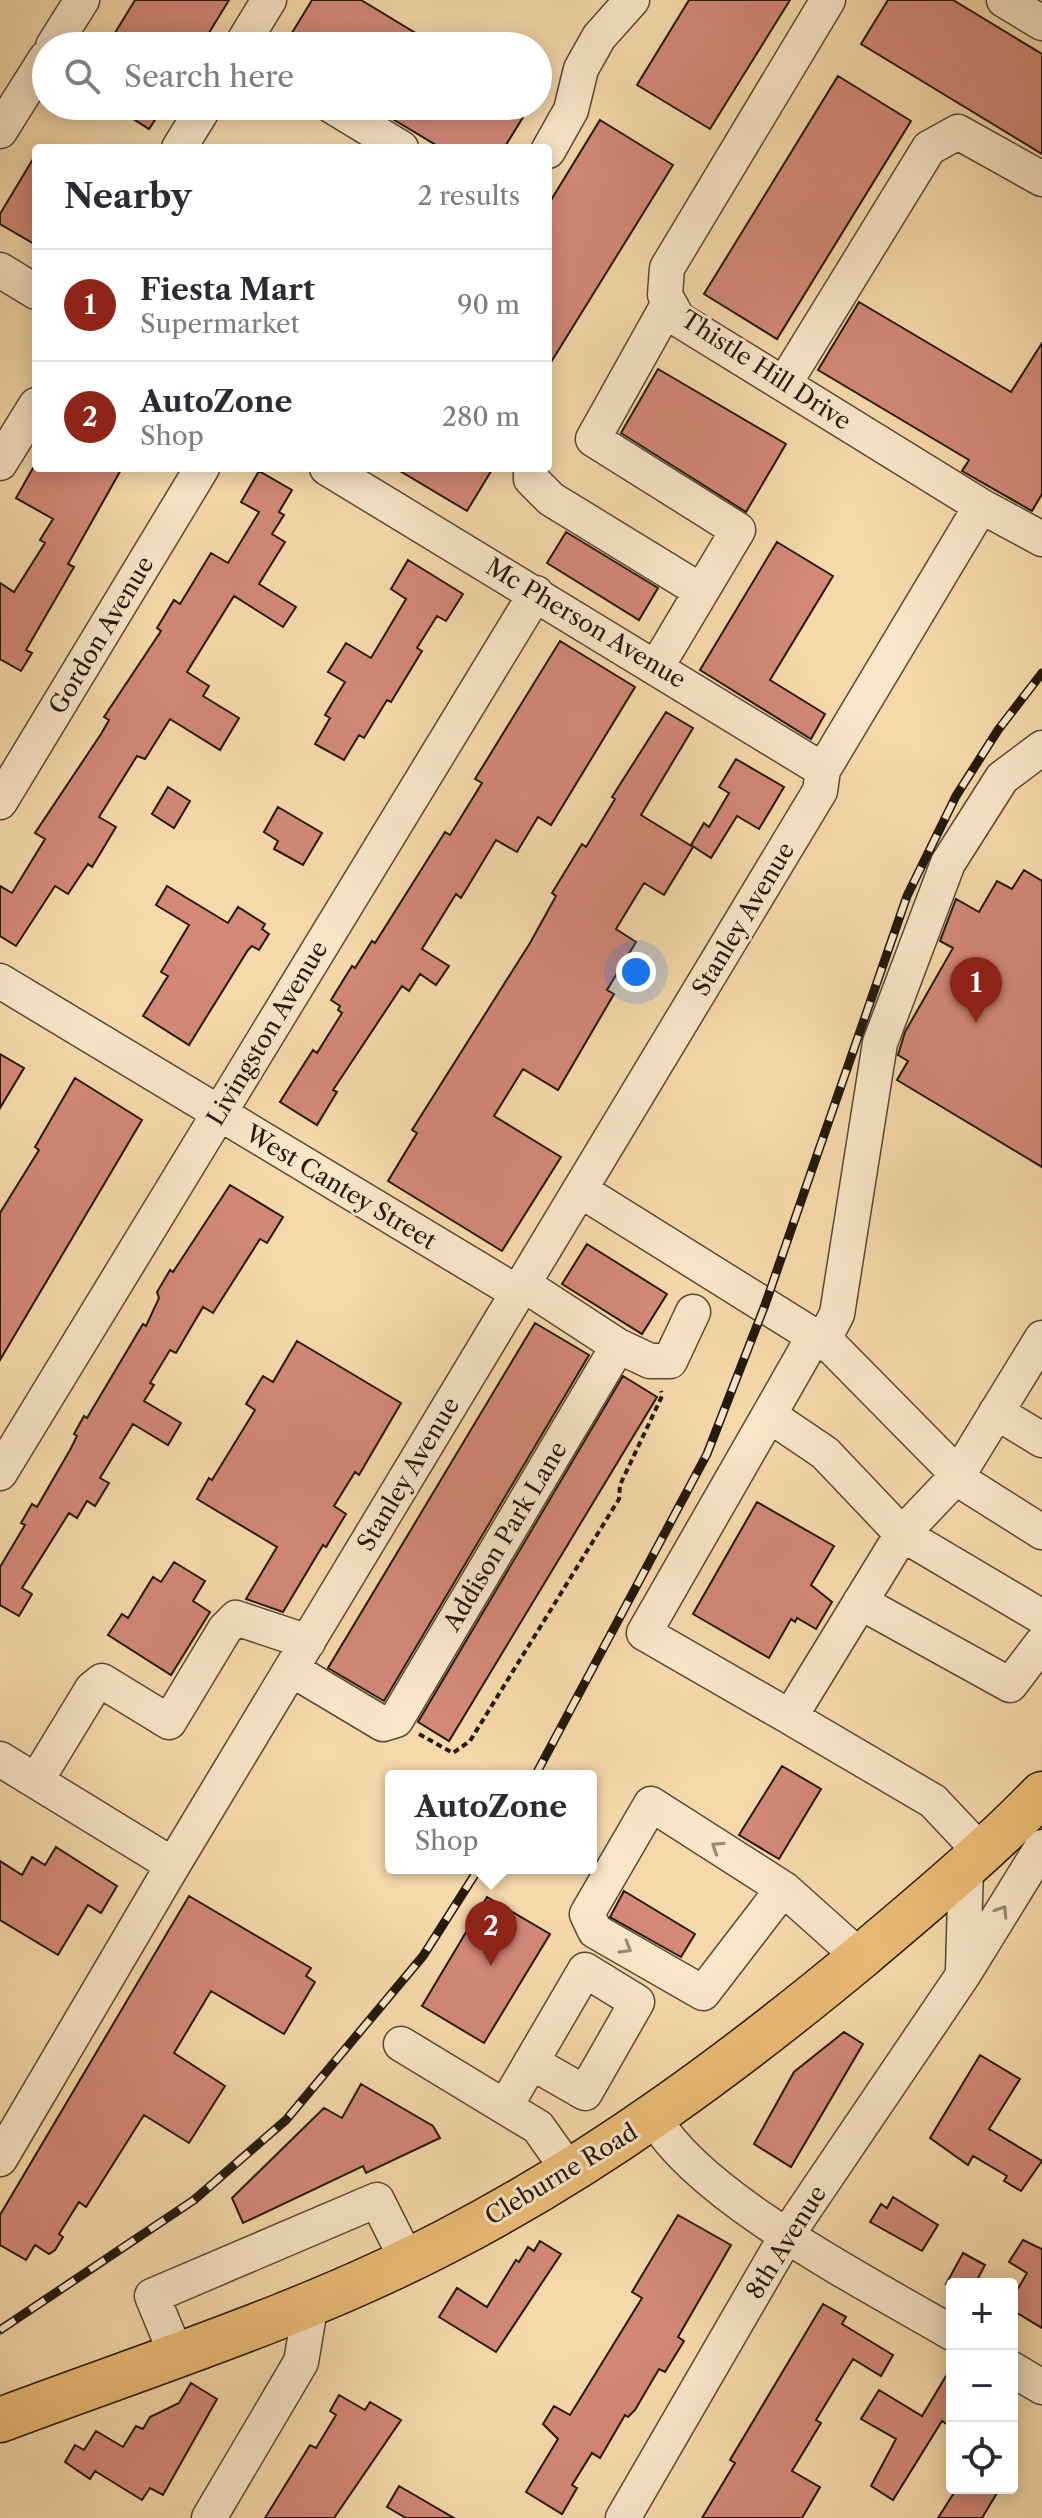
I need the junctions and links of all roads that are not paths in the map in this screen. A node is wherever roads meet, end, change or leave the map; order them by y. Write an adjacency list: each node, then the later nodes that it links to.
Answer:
1 (82, 0): 7 (street)
2 (269, 0): 8 (street)
3 (632, 0): 16 (street)
4 (828, 0): 20 (street, Thistle Hill Drive)
5 (1004, 0): 6 (street)
6 (1042, 23)
7 (62, 32)
8 (250, 32)
9 (32, 80): 12 (street)
10 (196, 120): 14 (street)
11 (346, 120): 13 (street)
12 (0, 131)
13 (366, 139): 15 (street)
14 (181, 144)
15 (385, 144)
16 (552, 144)
17 (1042, 179): 21 (street)
18 (0, 270): 19 (street)
19 (32, 290)
20 (669, 303): 21 (street, Thistle Hill Drive); 29 (street)
21 (784, 384): 27 (street, Thistle Hill Drive)
22 (32, 411): 23 (street)
23 (0, 463)
24 (200, 472): 34 (street, Gordon Avenue)
25 (334, 472): 30 (street, Mc Pherson Avenue)
26 (531, 472): 29 (street)
27 (981, 506): 28 (street, Thistle Hill Drive); 33 (street, Stanley Avenue)
28 (1042, 539)
29 (687, 583): 31 (street)
30 (536, 593): 31 (street, Mc Pherson Avenue); 36 (street, Livingston Avenue)
31 (657, 666): 33 (street, Mc Pherson Avenue)
32 (1042, 748): 40 (street)
33 (821, 780): 37 (street, Stanley Avenue)
34 (0, 802)
35 (0, 981): 36 (street, West Cantey Street)
36 (218, 1113): 38 (street, West Cantey Street); 46 (street, Livingston Avenue)
37 (580, 1190): 38 (street, Stanley Avenue); 40 (street)
38 (521, 1288): 42 (street); 53 (street, Stanley Avenue)
39 (693, 1312): 42 (street)
40 (818, 1338): 44 (street); 47 (street)
41 (1042, 1338): 43 (street)
42 (618, 1346): 53 (street, Addison Park Lane)
43 (996, 1412): 45 (street); 47 (street)
44 (769, 1415): 49 (street); 54 (street)
45 (1042, 1440)
46 (0, 1473)
47 (958, 1475): 48 (street); 49 (street)
48 (1042, 1532)
49 (902, 1534): 50 (street); 51 (street)
50 (860, 1602): 52 (street); 54 (street)
51 (1042, 1617)
52 (1042, 1643)
53 (299, 1655): 56 (street); 60 (street, Stanley Avenue)
54 (790, 1717): 59 (street)
55 (0, 1759): 56 (street)
56 (36, 1781): 60 (street)
57 (1042, 1794): 59 (main road, Cleburne Road)
58 (1042, 1847): 63 (street, 8th Avenue, one-way to 58)
59 (974, 1860): 62 (main road, Cleburne Road); 63 (street)
60 (173, 1865): 68 (street, Stanley Avenue)
61 (783, 1889): 61 (street, one-way to 61); 62 (street)
62 (860, 1957): 67 (main road, Cleburne Road)
63 (963, 1975): 70 (street, 8th Avenue)
64 (401, 2044): 66 (street)
65 (531, 2062): 66 (street)
66 (505, 2107): 69 (street)
67 (654, 2118): 69 (main road, Cleburne Road); 70 (street)
68 (0, 2159)
69 (570, 2172): 71 (main road, Cleburne Road)
70 (787, 2235): 73 (street); 79 (street, 8th Avenue)
71 (407, 2260): 72 (main road, Cleburne Road); 74 (street)
72 (311, 2303): 74 (main road, Cleburne Road); 78 (street)
73 (946, 2329)
74 (176, 2354): 77 (main road, Cleburne Road)
75 (1018, 2373): 76 (street)
76 (1042, 2387)
77 (0, 2420)
78 (209, 2518)
79 (623, 2518)

